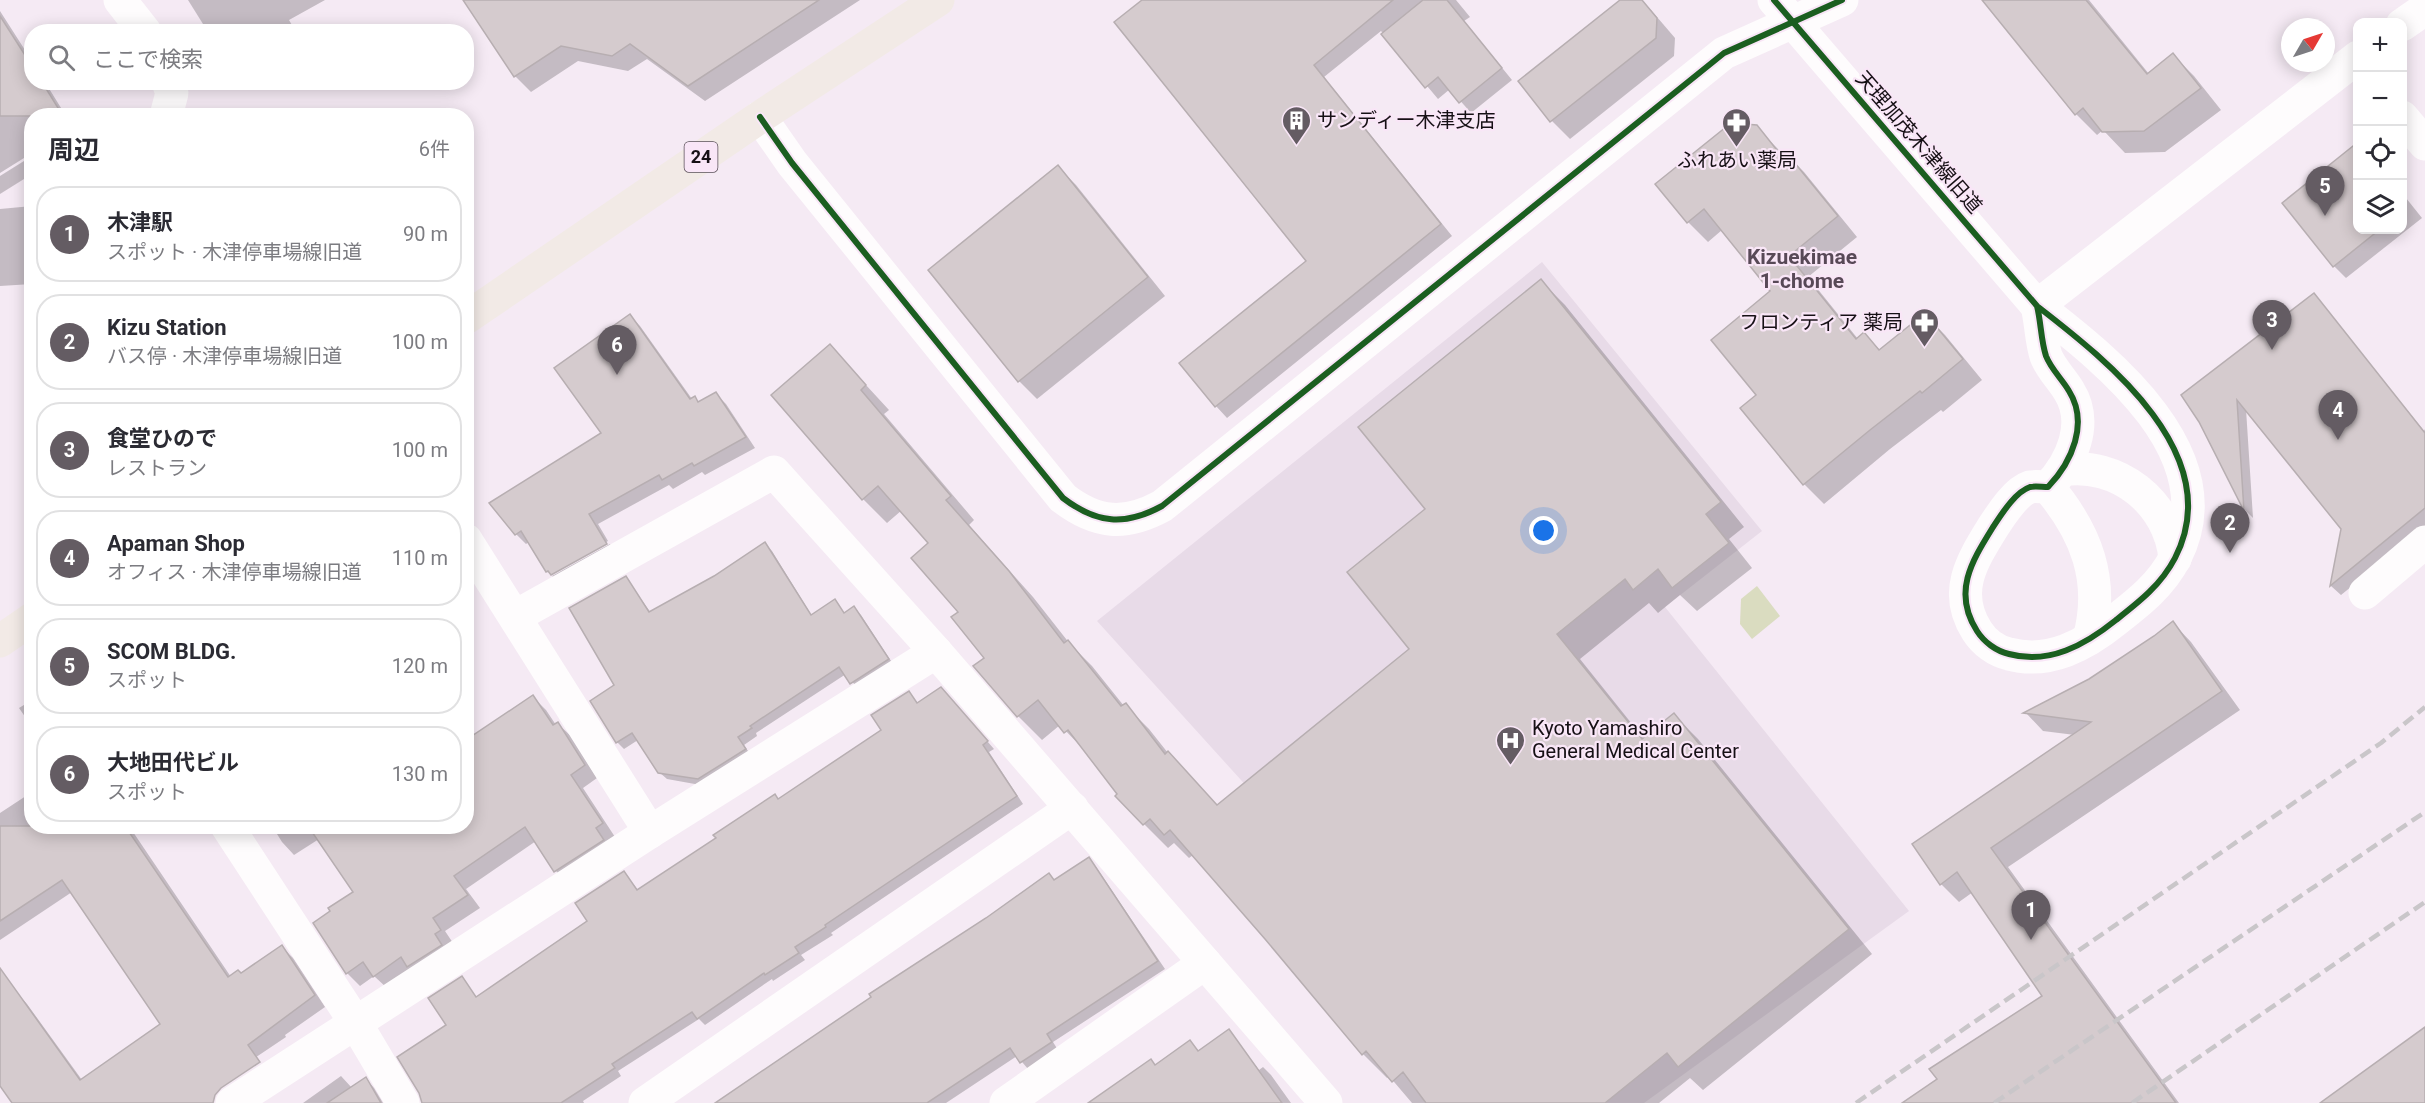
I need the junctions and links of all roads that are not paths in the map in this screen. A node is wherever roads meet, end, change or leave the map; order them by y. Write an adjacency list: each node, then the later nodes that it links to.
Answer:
1 (120, 0): 7 (street)
2 (938, 0): 11 (highway, 24)
3 (1842, 0): 5 (street)
4 (2425, 9): 6 (street)
5 (1784, 11): 11 (street); 14 (street, 天理加茂木津線旧道)
6 (2407, 22)
7 (138, 24)
8 (2353, 63): 14 (street)
9 (171, 90): 10 (street)
10 (168, 108)
11 (760, 117): 15 (highway, 24)
12 (2407, 122): 13 (street)
13 (2425, 144)
14 (2037, 306): 16 (street); 19 (street, 天理加茂木津線旧道)
15 (474, 313)
16 (2055, 478): 19 (street); 23 (street); 23 (street)
17 (2425, 542): 20 (street)
18 (474, 552): 21 (street)
19 (2175, 559): 23 (street)
20 (2365, 594)
21 (516, 616): 25 (street); 27 (street)
22 (24, 624): 24 (highway)
23 (2089, 639)
24 (0, 641)
25 (936, 652): 26 (street); 27 (street)
26 (1072, 808): 29 (street); 33 (street)
27 (650, 832): 30 (street)
28 (232, 834): 30 (street)
29 (1205, 963): 34 (street); 35 (street)
30 (355, 1022): 31 (street); 32 (street)
31 (232, 1103)
32 (404, 1103)
33 (645, 1103)
34 (1006, 1103)
35 (1326, 1103)

